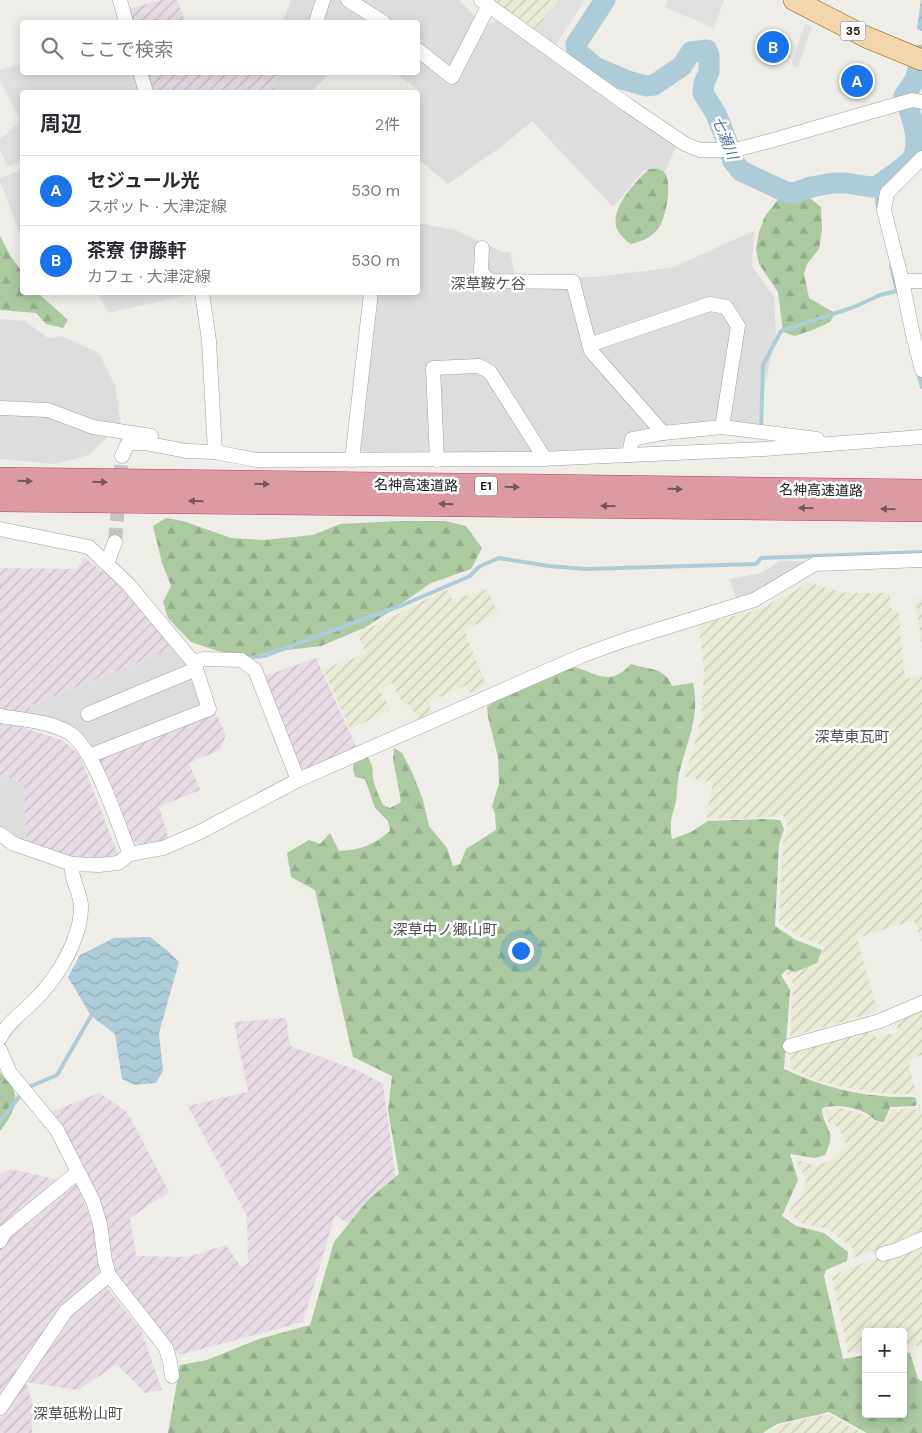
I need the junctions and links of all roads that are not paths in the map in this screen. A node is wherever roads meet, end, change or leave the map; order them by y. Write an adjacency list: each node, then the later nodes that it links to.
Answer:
1 (120, 0): 6 (street)
2 (323, 0): 7 (street)
3 (348, 0): 8 (street)
4 (794, 0): 10 (main road, 35)
5 (485, 3): 9 (street); 13 (street)
6 (125, 20)
7 (317, 20)
8 (380, 20)
9 (420, 52)
10 (918, 58)
11 (141, 75): 12 (street)
12 (145, 90)
13 (915, 105)
14 (922, 158): 16 (street)
15 (482, 248): 20 (street)
16 (902, 281): 17 (street); 21 (street)
17 (922, 281)
18 (202, 295): 27 (street)
19 (371, 295): 31 (street)
20 (589, 344): 23 (street); 24 (street)
21 (922, 370)
22 (0, 408): 27 (street)
23 (722, 428): 24 (street); 26 (street)
24 (662, 433): 28 (street)
25 (922, 437): 26 (street)
26 (826, 444): 28 (street)
27 (214, 452): 29 (street); 31 (street)
28 (630, 455): 30 (street)
29 (122, 456)
30 (545, 459): 32 (street); 32 (street)
31 (352, 460): 32 (street)
32 (436, 460)
33 (0, 480): 34 (highway, 名神高速道路 / E1, one-way to 34)
34 (922, 492)
35 (0, 499): 36 (highway, 名神高速道路 / E1, one-way to 35)
36 (922, 509)
37 (0, 529): 40 (street)
38 (115, 542): 40 (street)
39 (922, 560): 45 (street)
40 (107, 564): 41 (street)
41 (195, 666): 42 (street); 44 (street); 45 (street)
42 (88, 714)
43 (0, 716): 44 (street)
44 (89, 756): 47 (street)
45 (298, 780): 47 (street)
46 (0, 834): 48 (street)
47 (130, 854): 48 (street)
48 (72, 864): 50 (street)
49 (922, 1003): 51 (street)
50 (0, 1038)
51 (790, 1046)
52 (0, 1050): 53 (street)
53 (78, 1172): 55 (street); 57 (street)
54 (922, 1239): 56 (street)
55 (0, 1241)
56 (883, 1254)
57 (109, 1274): 58 (street); 59 (street)
58 (172, 1376)
59 (0, 1408)

